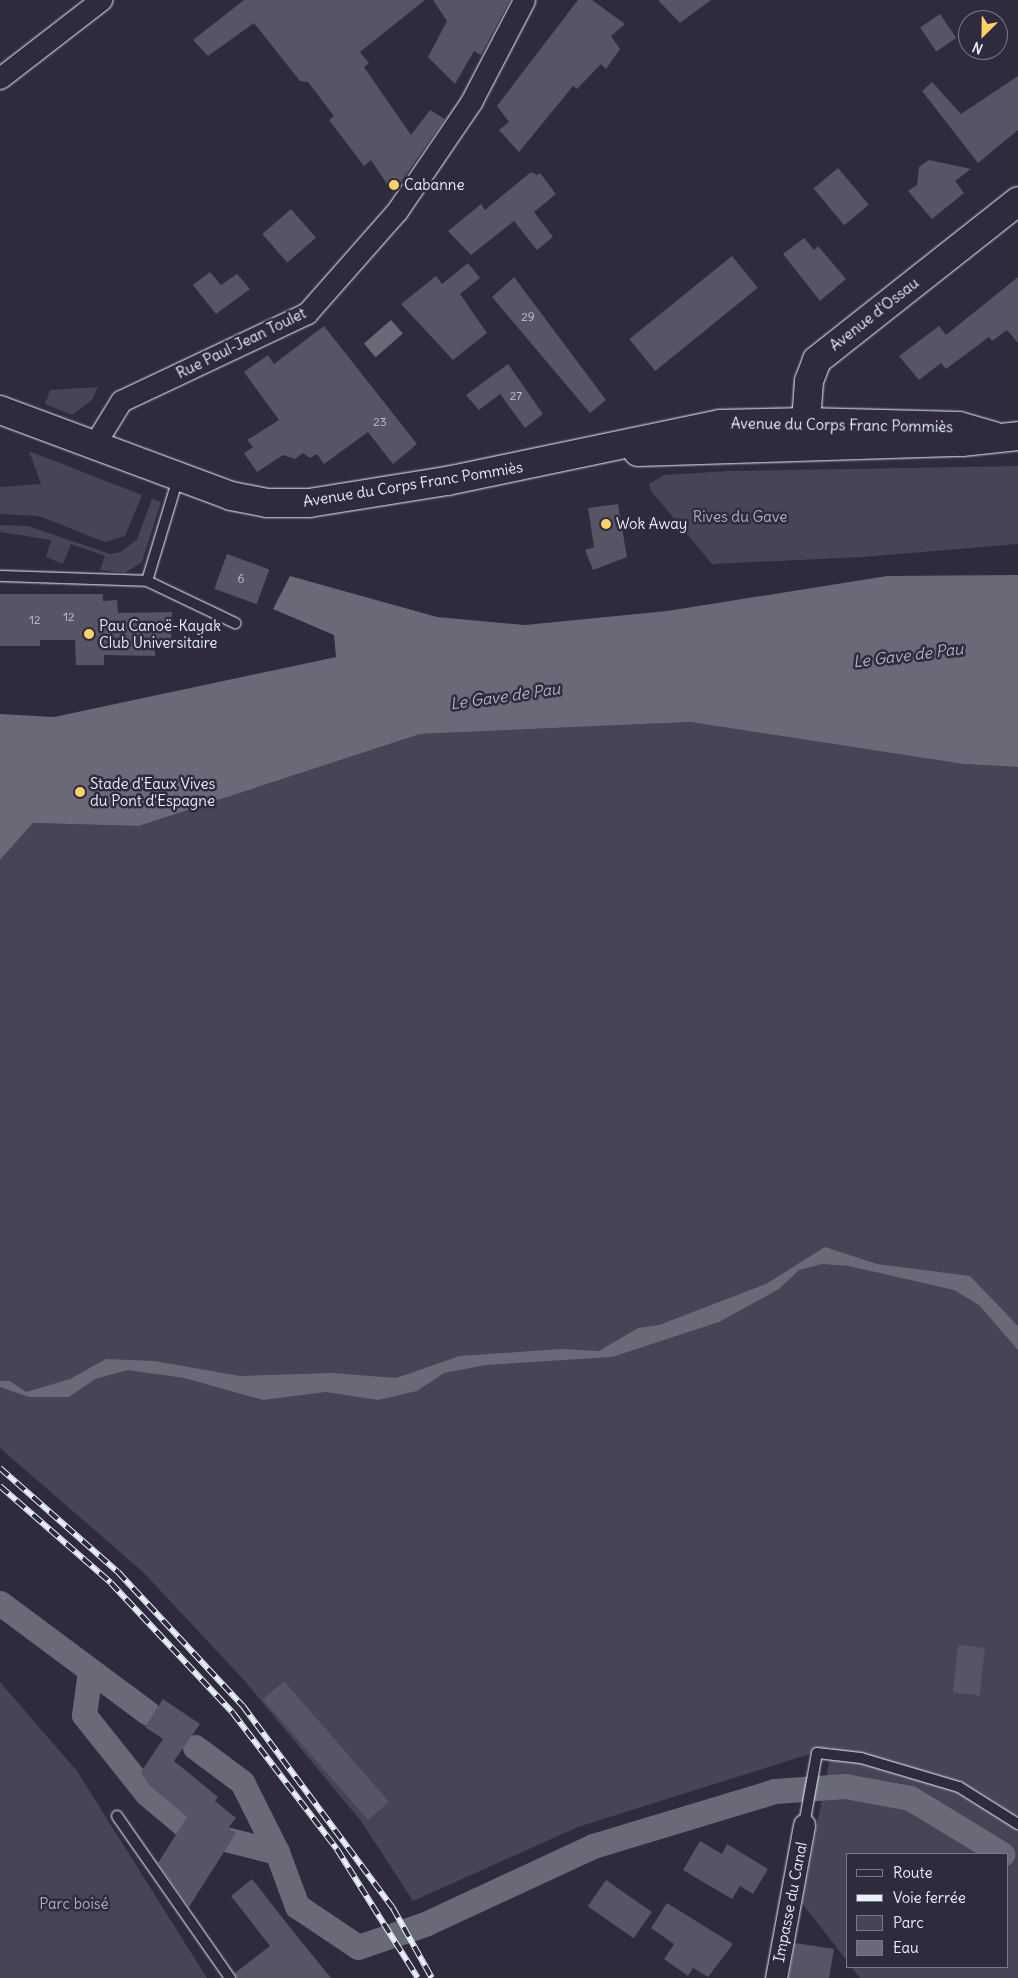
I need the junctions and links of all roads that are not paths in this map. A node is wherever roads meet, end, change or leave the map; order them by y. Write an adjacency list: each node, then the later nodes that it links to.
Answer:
1 (101, 0): 3 (street)
2 (524, 0): 8 (street, Rue Paul-Jean Toulet)
3 (0, 78)
4 (1018, 201): 6 (main road, Avenue d'Ossau)
5 (0, 410): 8 (main road, Avenue du Corps Franc Pommiès)
6 (806, 422): 7 (main road, Avenue du Corps Franc Pommiès); 9 (main road); 10 (main road, Avenue du Corps Franc Pommiès)
7 (1006, 436): 9 (main road, Avenue du Corps Franc Pommiès)
8 (94, 445): 11 (main road, Avenue du Corps Franc Pommiès)
9 (768, 448): 10 (main road, Avenue du Corps Franc Pommiès)
10 (601, 450): 11 (main road, Avenue du Corps Franc Pommiès)
11 (178, 477): 13 (lane)
12 (0, 576): 13 (lane)
13 (147, 581): 14 (lane)
14 (235, 623)
15 (116, 1816): 18 (lane)
16 (1018, 1824): 17 (lane)
17 (804, 1825): 19 (street, Impasse du Canal)
18 (230, 1978)
19 (776, 1978)

